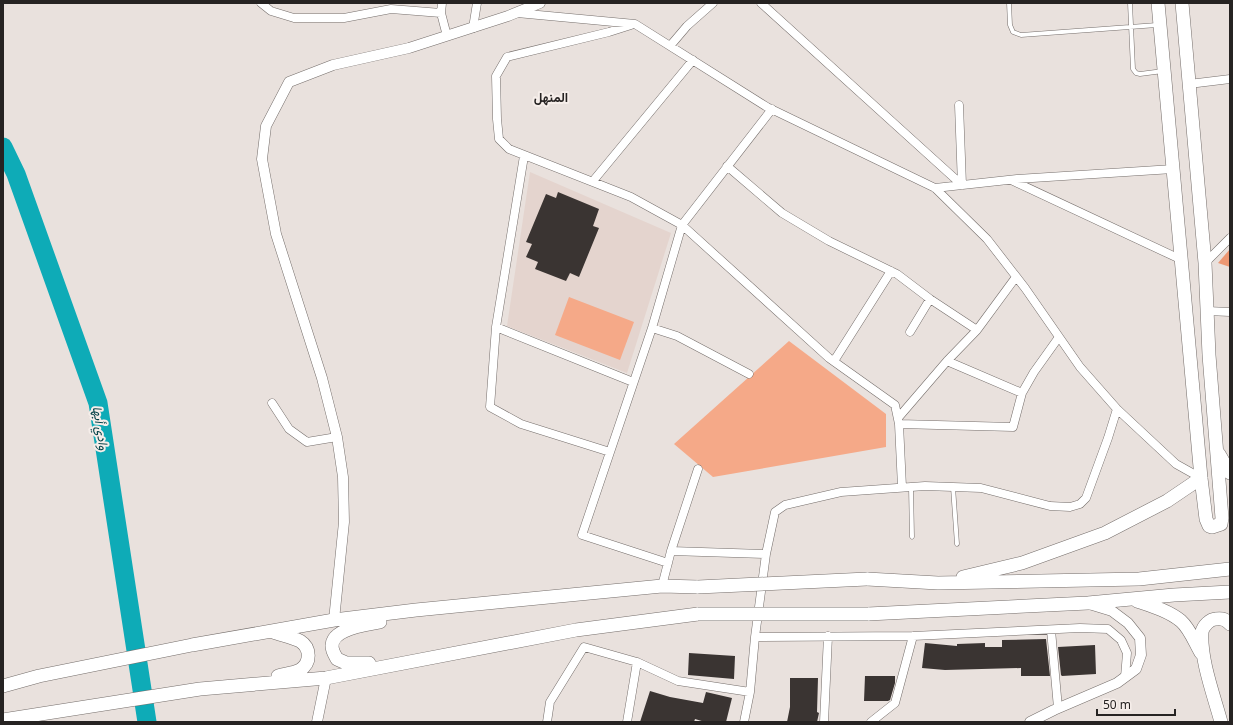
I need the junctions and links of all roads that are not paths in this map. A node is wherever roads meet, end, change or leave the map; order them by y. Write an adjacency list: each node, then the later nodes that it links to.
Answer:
1 (261, 3): 11 (street)
2 (442, 3): 11 (street)
3 (476, 3): 15 (street)
4 (540, 3): 12 (street)
5 (713, 3): 18 (street)
6 (762, 3): 30 (street)
7 (1009, 3): 16 (lane)
8 (1130, 3): 16 (lane)
9 (1158, 3): 14 (main road)
10 (1182, 3): 22 (main road)
11 (442, 13): 17 (street)
12 (516, 13): 13 (street); 15 (street)
13 (635, 24): 18 (street); 25 (street)
14 (1160, 25): 16 (lane); 20 (main road)
15 (473, 28): 17 (street)
16 (1132, 28): 20 (lane)
17 (448, 36): 54 (street)
18 (670, 46): 19 (street)
19 (693, 60): 24 (street); 29 (street)
20 (1163, 71): 27 (main road)
21 (1230, 79): 22 (street)
22 (1189, 84): 35 (main road)
23 (959, 105): 30 (street)
24 (772, 109): 26 (street); 31 (street)
25 (524, 156): 29 (street); 41 (street)
26 (727, 166): 32 (street); 36 (street)
27 (1173, 169): 28 (street); 34 (main road)
28 (1010, 179): 30 (street); 34 (street)
29 (592, 181): 32 (street)
30 (962, 185): 31 (street)
31 (935, 188): 37 (street)
32 (682, 225): 42 (street); 46 (street)
33 (1230, 238): 35 (street)
34 (1182, 260): 59 (main road)
35 (1205, 263): 39 (main road)
36 (891, 271): 38 (street); 46 (street)
37 (1016, 277): 43 (street); 45 (street)
38 (930, 300): 43 (street); 44 (street)
39 (1207, 311): 40 (street); 55 (main road)
40 (1230, 312)
41 (496, 327): 49 (street); 56 (street)
42 (652, 328): 48 (street); 49 (street)
43 (977, 330): 47 (street)
44 (910, 332)
45 (1059, 337): 50 (street); 52 (street)
46 (834, 361): 53 (street)
47 (947, 361): 50 (street); 53 (street)
48 (748, 374)
49 (633, 382): 56 (street)
50 (1022, 393): 53 (street)
51 (272, 403): 54 (street)
52 (1117, 409): 59 (street); 61 (street)
53 (898, 421): 60 (street)
54 (338, 437): 74 (street)
55 (1216, 448): 58 (main road); 59 (main road)
56 (610, 452): 66 (street)
57 (698, 469): 64 (street)
58 (1230, 473)
59 (1201, 478): 68 (main road)
60 (906, 487): 61 (street); 62 (lane); 65 (street)
61 (953, 487): 63 (lane)
62 (912, 537)
63 (957, 544)
64 (671, 551): 65 (street); 66 (street)
65 (766, 554): 80 (street)
66 (668, 563): 69 (street)
67 (1230, 569): 68 (main road)
68 (938, 583): 69 (main road, bridge)
69 (662, 586): 73 (main road)
70 (1230, 592): 71 (main road)
71 (1133, 600): 72 (main road); 81 (main road)
72 (1088, 603): 82 (main road, bridge); 84 (street)
73 (416, 610): 74 (main road); 82 (main road)
74 (334, 620): 77 (main road)
75 (1230, 624): 81 (main road)
76 (1051, 630): 79 (street); 84 (street); 89 (street)
77 (271, 631): 86 (main road); 87 (main road)
78 (828, 636): 79 (street); 80 (street); 95 (street)
79 (913, 636): 96 (street)
80 (755, 637): 88 (street)
81 (1204, 659): 98 (main road)
82 (401, 662): 85 (main road)
83 (637, 662): 88 (street); 92 (street); 93 (street)
84 (1125, 677): 89 (street)
85 (326, 678): 86 (main road); 91 (street)
86 (242, 685): 90 (main road)
87 (3, 686)
88 (750, 692): 94 (street)
89 (1058, 708): 97 (street)
90 (3, 720)
91 (317, 722)
92 (547, 722)
93 (627, 722)
94 (744, 722)
95 (824, 722)
96 (871, 722)
97 (1030, 722)
98 (1221, 722)

